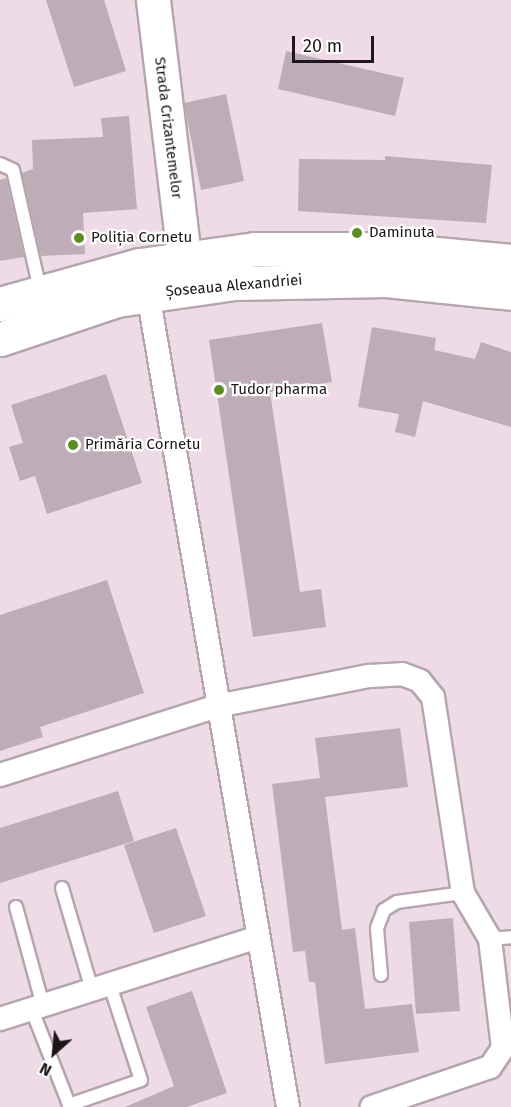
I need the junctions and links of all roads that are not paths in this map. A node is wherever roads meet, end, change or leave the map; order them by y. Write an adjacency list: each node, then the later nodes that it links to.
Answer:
1 (153, 0): 3 (main road, Strada Crizantemelor)
2 (0, 164): 5 (lane)
3 (184, 255): 4 (main road); 5 (main road)
4 (511, 261)
5 (40, 290): 8 (main road)
6 (511, 293): 7 (main road, Șoseaua Alexandriei)
7 (148, 294): 9 (main road, Șoseaua Alexandriei); 10 (street)
8 (0, 304)
9 (0, 339)
10 (217, 706): 11 (street); 13 (street); 15 (street)
11 (0, 775)
12 (62, 888): 18 (lane)
13 (463, 893): 16 (street); 17 (lane)
14 (16, 908): 19 (lane)
15 (255, 938): 18 (street); 23 (street)
16 (500, 938): 21 (street)
17 (381, 975)
18 (101, 988): 19 (street); 22 (lane)
19 (38, 1008): 20 (street); 22 (lane)
20 (0, 1019)
21 (505, 1042): 24 (street)
22 (69, 1106)
23 (288, 1107)
24 (372, 1107)

